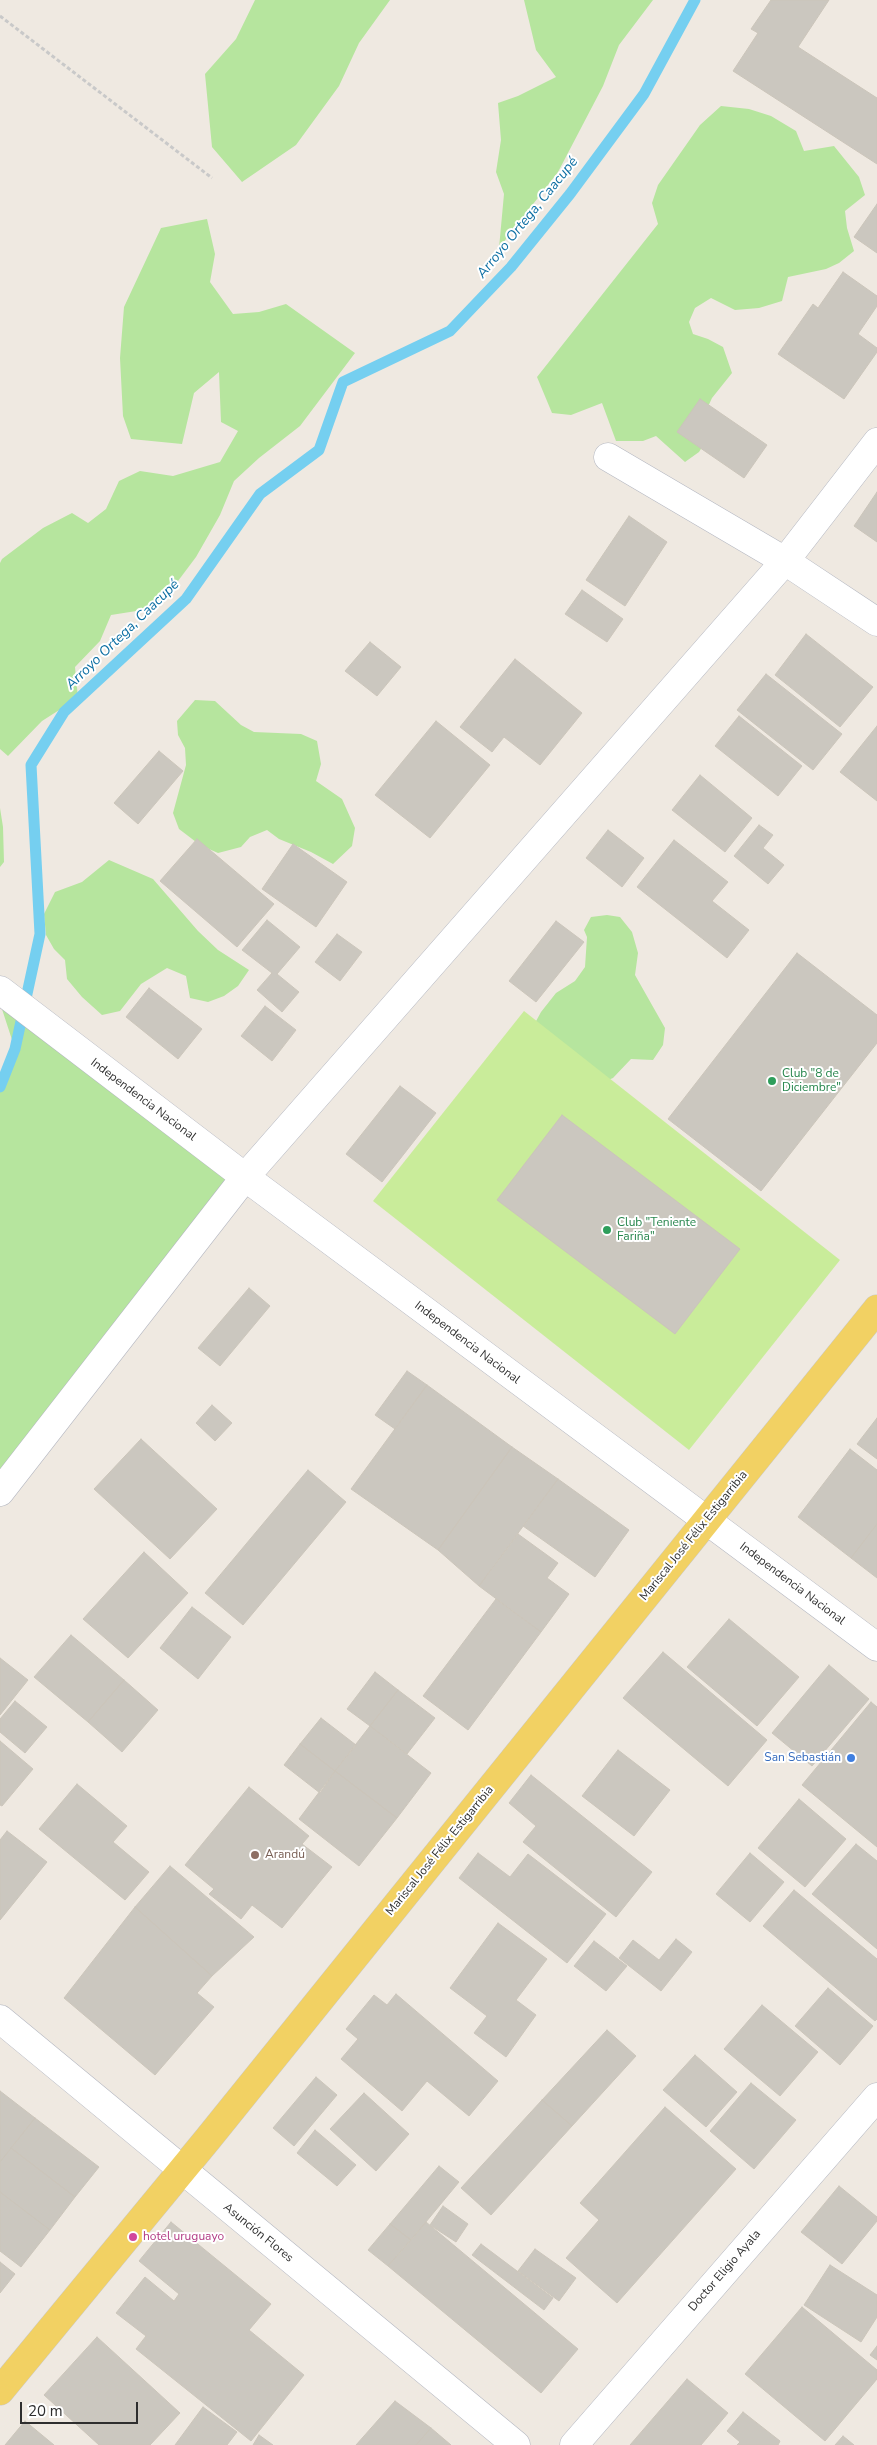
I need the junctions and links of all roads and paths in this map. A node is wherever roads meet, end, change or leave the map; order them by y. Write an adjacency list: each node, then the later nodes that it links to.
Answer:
1 (0, 16): 2 (path)
2 (212, 178)
3 (877, 442): 5 (street)
4 (608, 457): 5 (street)
5 (785, 561): 6 (street); 8 (street)
6 (877, 622)
7 (0, 990): 8 (street, Independencia Nacional)
8 (245, 1177): 10 (street); 11 (street, Independencia Nacional)
9 (877, 1309): 11 (main road, Mariscal José Félix Estigarribia)
10 (0, 1492)
11 (706, 1520): 12 (street, Independencia Nacional); 15 (main road, Mariscal José Félix Estigarribia)
12 (877, 1647)
13 (0, 2019): 15 (street, Asunción Flores)
14 (877, 2097): 18 (street, Doctor Eligio Ayala)
15 (182, 2171): 16 (main road, Mariscal José Félix Estigarribia); 17 (street, Asunción Flores)
16 (0, 2392)
17 (516, 2445)
18 (574, 2445)

